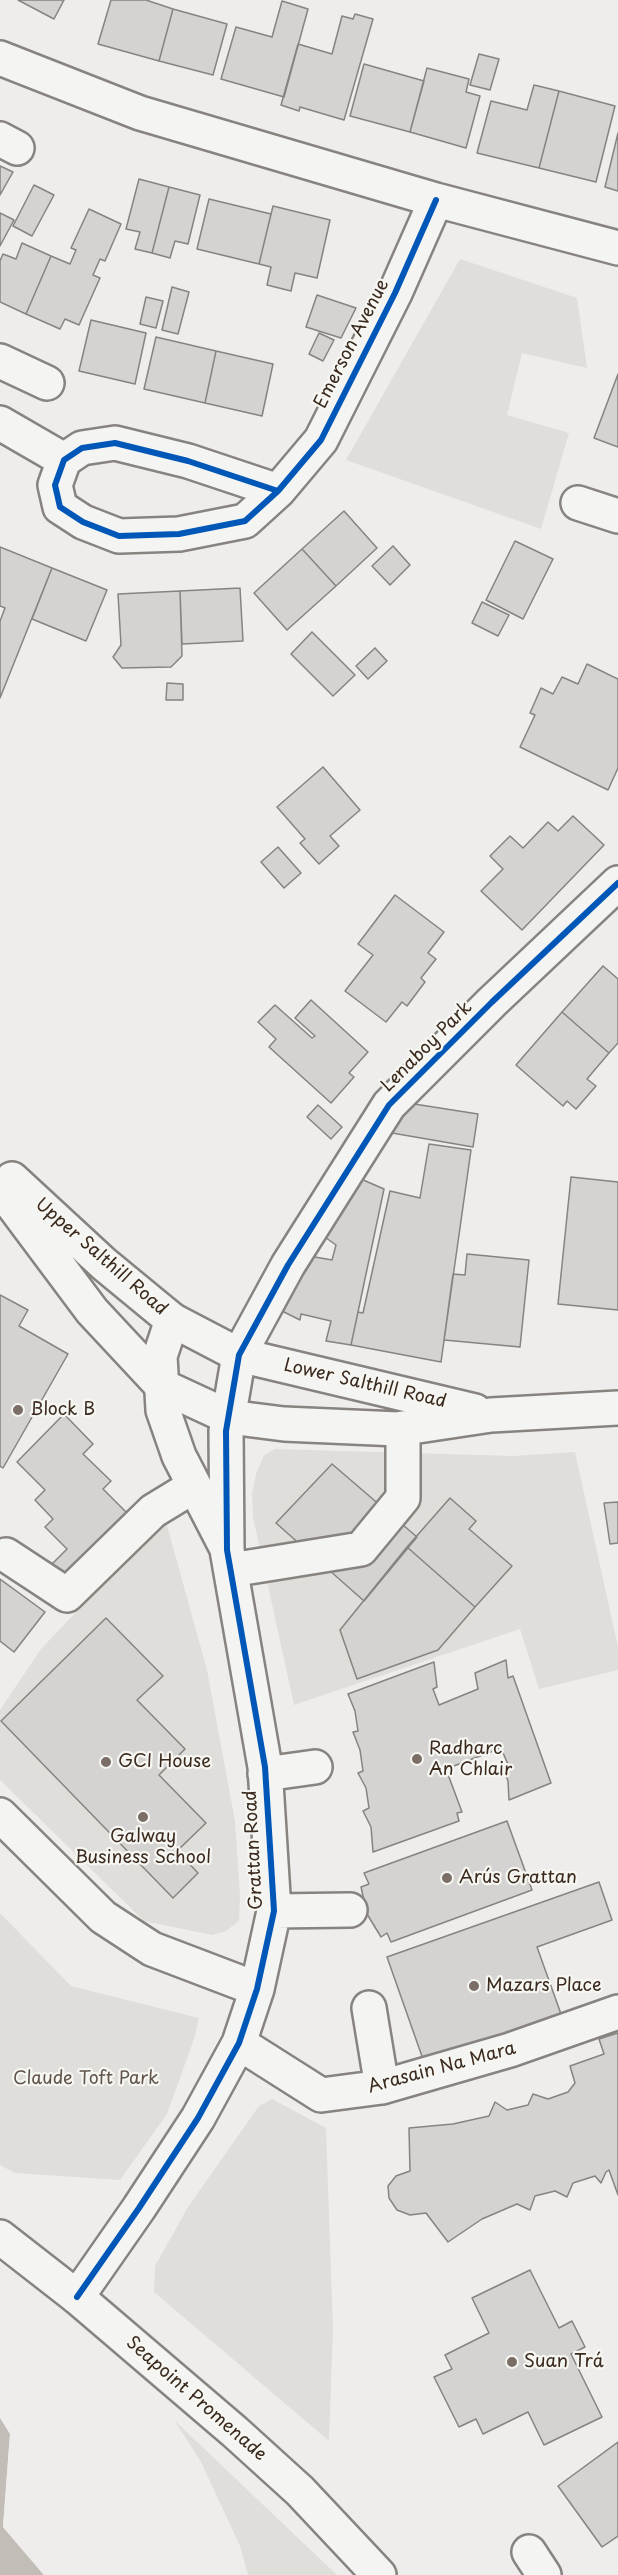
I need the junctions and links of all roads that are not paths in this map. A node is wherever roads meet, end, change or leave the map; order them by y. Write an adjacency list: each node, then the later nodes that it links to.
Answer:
1 (0, 58): 2 (street)
2 (436, 200): 3 (street); 8 (street, Emerson Avenue)
3 (618, 248)
4 (0, 361): 5 (street)
5 (48, 383)
6 (0, 423): 7 (street)
7 (64, 460): 8 (street); 8 (street, Emerson Avenue)
8 (278, 491)
9 (578, 503): 10 (street)
10 (618, 516)
11 (618, 883): 14 (street, Lenaboy Park)
12 (1, 1185): 13 (street, Upper Salthill Road); 15 (street, Upper Salthill Road)
13 (172, 1320): 14 (street, Upper Salthill Road); 15 (street, Grattan Road)
14 (239, 1354): 17 (street, Lower Salthill Road); 18 (street, Grattan Road)
15 (162, 1386): 18 (street, Upper Salthill Road); 20 (street, Grattan Road)
16 (618, 1408): 17 (street, Lower Salthill Road)
17 (491, 1415): 19 (street, Lower Salthill Road)
18 (229, 1417): 19 (street, Lower Salthill Road); 22 (street, Grattan Road)
19 (403, 1428): 22 (street)
20 (194, 1486): 21 (street); 22 (street, Grattan Road)
21 (6, 1555)
22 (229, 1560): 24 (street, Grattan Road)
23 (315, 1767): 24 (street)
24 (265, 1774): 27 (street, Grattan Road)
25 (0, 1815): 28 (street)
26 (350, 1910): 27 (street)
27 (274, 1911): 28 (street, Grattan Road)
28 (257, 1989): 31 (street, Grattan Road)
29 (369, 2008): 32 (street)
30 (618, 2012): 32 (street, Arasain Na Mara)
31 (240, 2043): 32 (street, Arasain Na Mara); 34 (street, Grattan Road)
32 (382, 2087)
33 (0, 2237): 34 (street, Seapoint Promenade)
34 (77, 2297): 35 (street, Seapoint Promenade)
35 (379, 2575)

